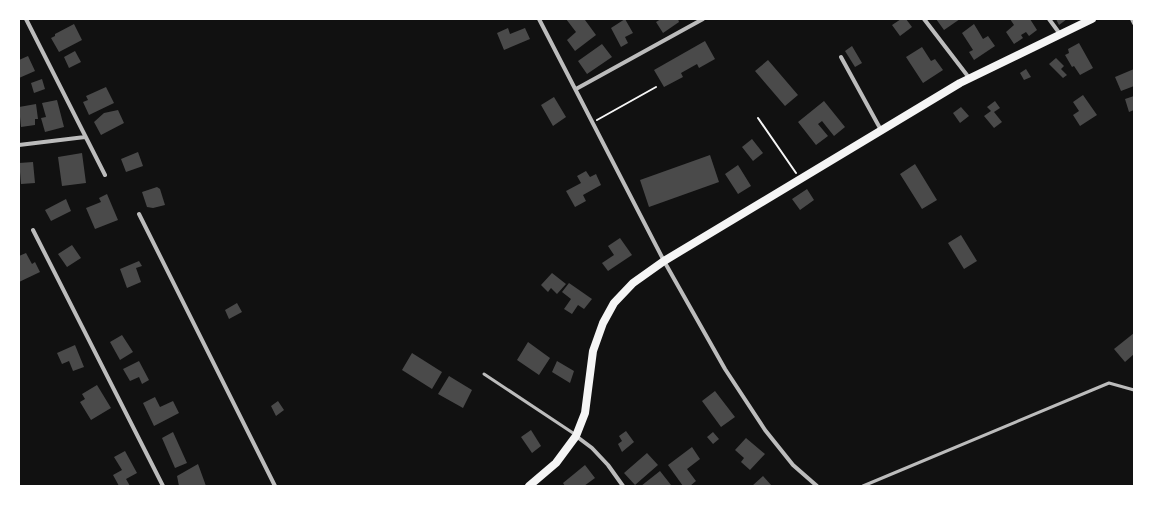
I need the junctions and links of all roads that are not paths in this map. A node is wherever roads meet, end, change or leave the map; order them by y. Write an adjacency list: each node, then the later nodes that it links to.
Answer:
1 (26, 19): 14 (street)
2 (540, 19): 12 (street)
3 (703, 19): 12 (street)
4 (924, 19): 11 (street)
5 (1049, 19): 9 (street)
6 (1092, 19): 9 (main road)
7 (1132, 19): 8 (street)
8 (1134, 23)
9 (1060, 34): 11 (main road)
10 (841, 57): 13 (street)
11 (970, 78): 13 (main road)
12 (576, 90): 19 (street)
13 (881, 131): 19 (main road)
14 (85, 137): 15 (street); 16 (street)
15 (19, 146)
16 (105, 175)
17 (139, 214): 24 (street)
18 (33, 230): 23 (street)
19 (664, 261): 22 (main road); 27 (street)
20 (484, 374): 22 (lane)
21 (1134, 390): 28 (lane)
22 (576, 436): 25 (main road); 26 (street)
23 (163, 486)
24 (275, 486)
25 (529, 486)
26 (622, 486)
27 (817, 486)
28 (863, 486)

